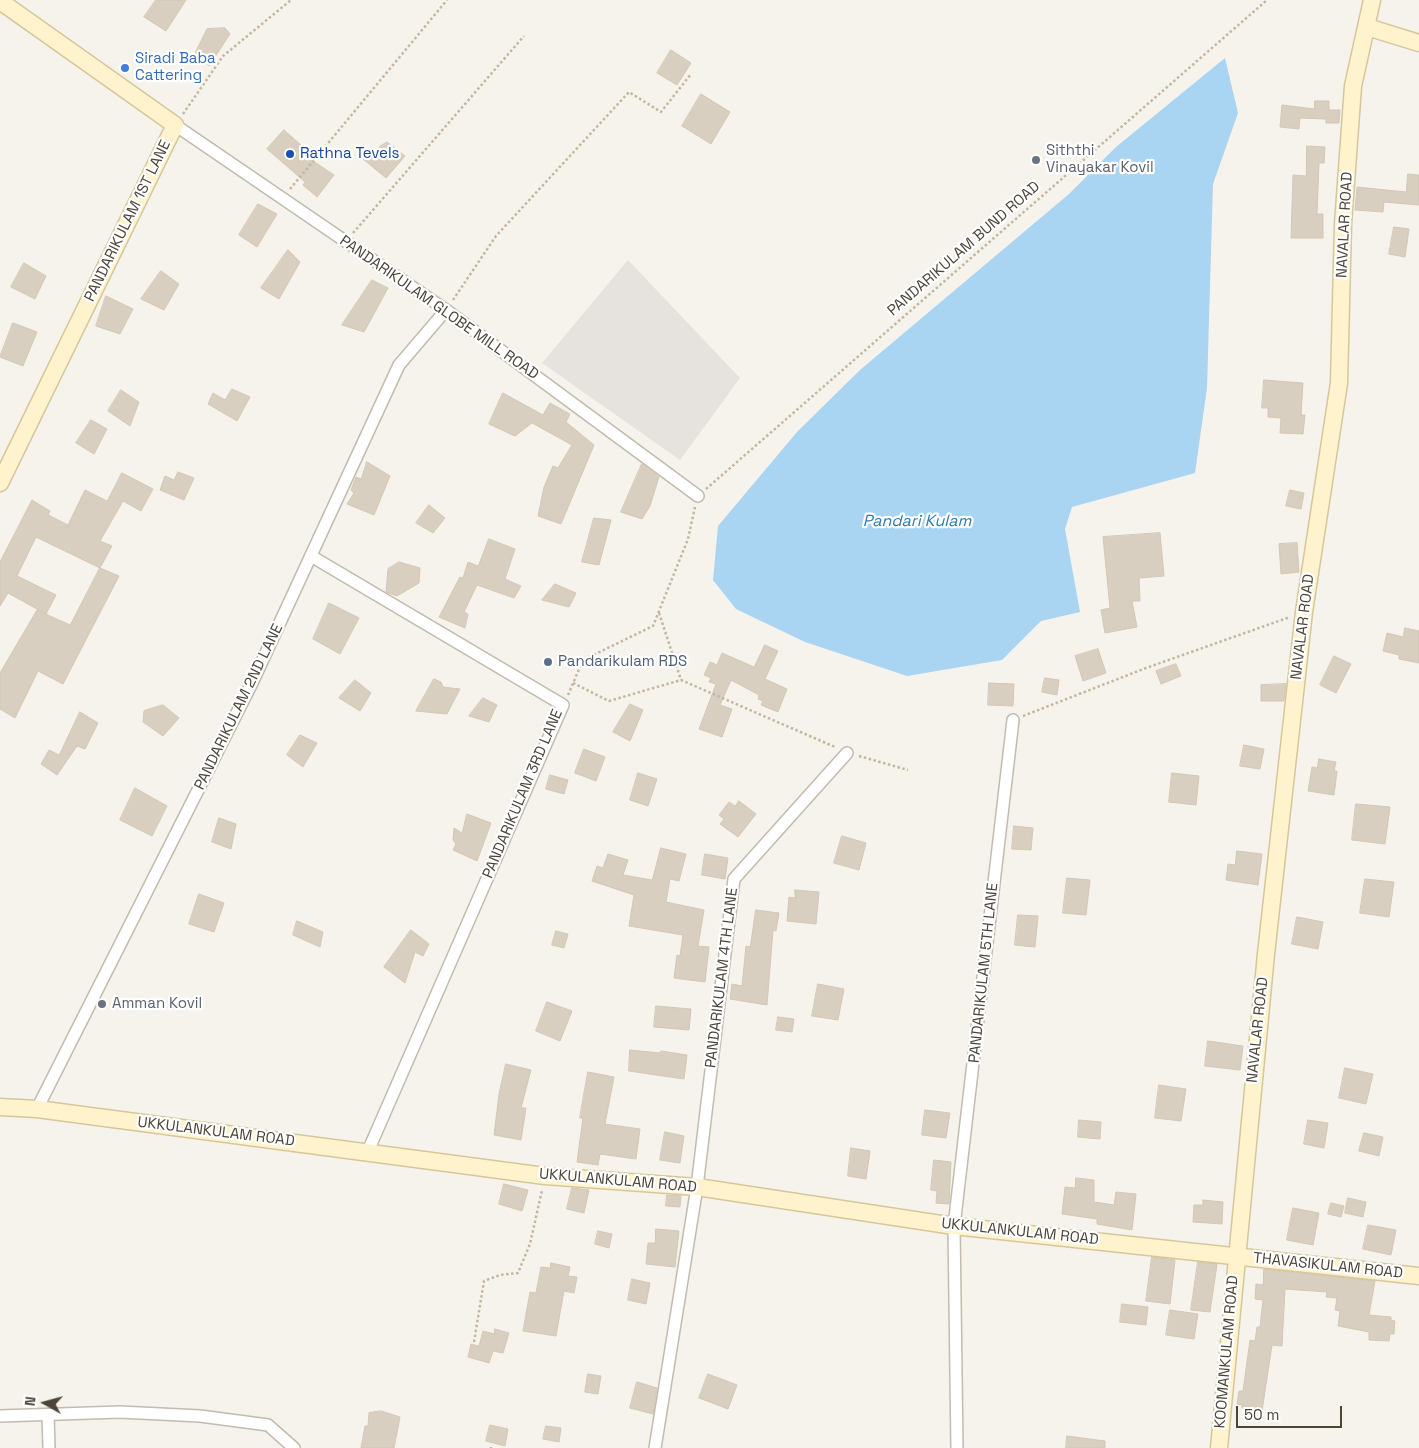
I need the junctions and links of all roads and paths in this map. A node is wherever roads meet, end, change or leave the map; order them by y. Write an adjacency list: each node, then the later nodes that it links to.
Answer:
1 (291, 0): 10 (path)
2 (447, 0): 11 (path)
3 (1267, 0): 15 (path, PANDARIKULAM BUND ROAD)
4 (1372, 0): 6 (street, NAVALAR ROAD)
5 (0, 1): 10 (street, PANDARIKULAM 1ST LANE)
6 (1367, 27): 8 (street); 18 (street, NAVALAR ROAD)
7 (524, 36): 12 (path)
8 (1419, 42)
9 (692, 74): 13 (path)
10 (175, 125): 11 (street, PANDARIKULAM GLOBE MILL ROAD); 14 (street, PANDARIKULAM 1ST LANE)
11 (283, 199): 12 (street, PANDARIKULAM GLOBE MILL ROAD)
12 (345, 241): 13 (street, PANDARIKULAM GLOBE MILL ROAD)
13 (446, 310): 15 (street, PANDARIKULAM GLOBE MILL ROAD); 16 (street, PANDARIKULAM 2ND LANE)
14 (1, 480)
15 (698, 496): 17 (path)
16 (311, 556): 21 (street, PANDARIKULAM 3RD LANE); 26 (street, PANDARIKULAM 2ND LANE)
17 (658, 611): 19 (path); 20 (path)
18 (1304, 612): 22 (path); 31 (street, NAVALAR ROAD)
19 (681, 680): 20 (path); 23 (path)
20 (573, 683): 21 (path)
21 (563, 706): 27 (street, PANDARIKULAM 3RD LANE)
22 (1013, 720): 30 (street, PANDARIKULAM 5TH LANE)
23 (847, 753): 24 (path); 29 (street, PANDARIKULAM 4TH LANE)
24 (908, 770)
25 (0, 1107): 26 (street, UKKULANKULAM ROAD)
26 (37, 1109): 27 (street, UKKULANKULAM ROAD)
27 (368, 1151): 28 (street, UKKULANKULAM ROAD)
28 (545, 1176): 29 (street, UKKULANKULAM ROAD); 33 (path)
29 (697, 1187): 30 (street, UKKULANKULAM ROAD); 38 (street, PANDARIKULAM 4TH LANE)
30 (954, 1226): 31 (street, UKKULANKULAM ROAD); 39 (street, PANDARIKULAM 5TH LANE)
31 (1236, 1256): 32 (street, THAVASIKULAM ROAD); 40 (street, KOOMANKULAM ROAD)
32 (1419, 1276)
33 (474, 1342)
34 (48, 1414): 35 (street); 36 (street); 37 (street)
35 (0, 1416)
36 (49, 1448)
37 (294, 1448)
38 (655, 1448)
39 (957, 1448)
40 (1218, 1448)

